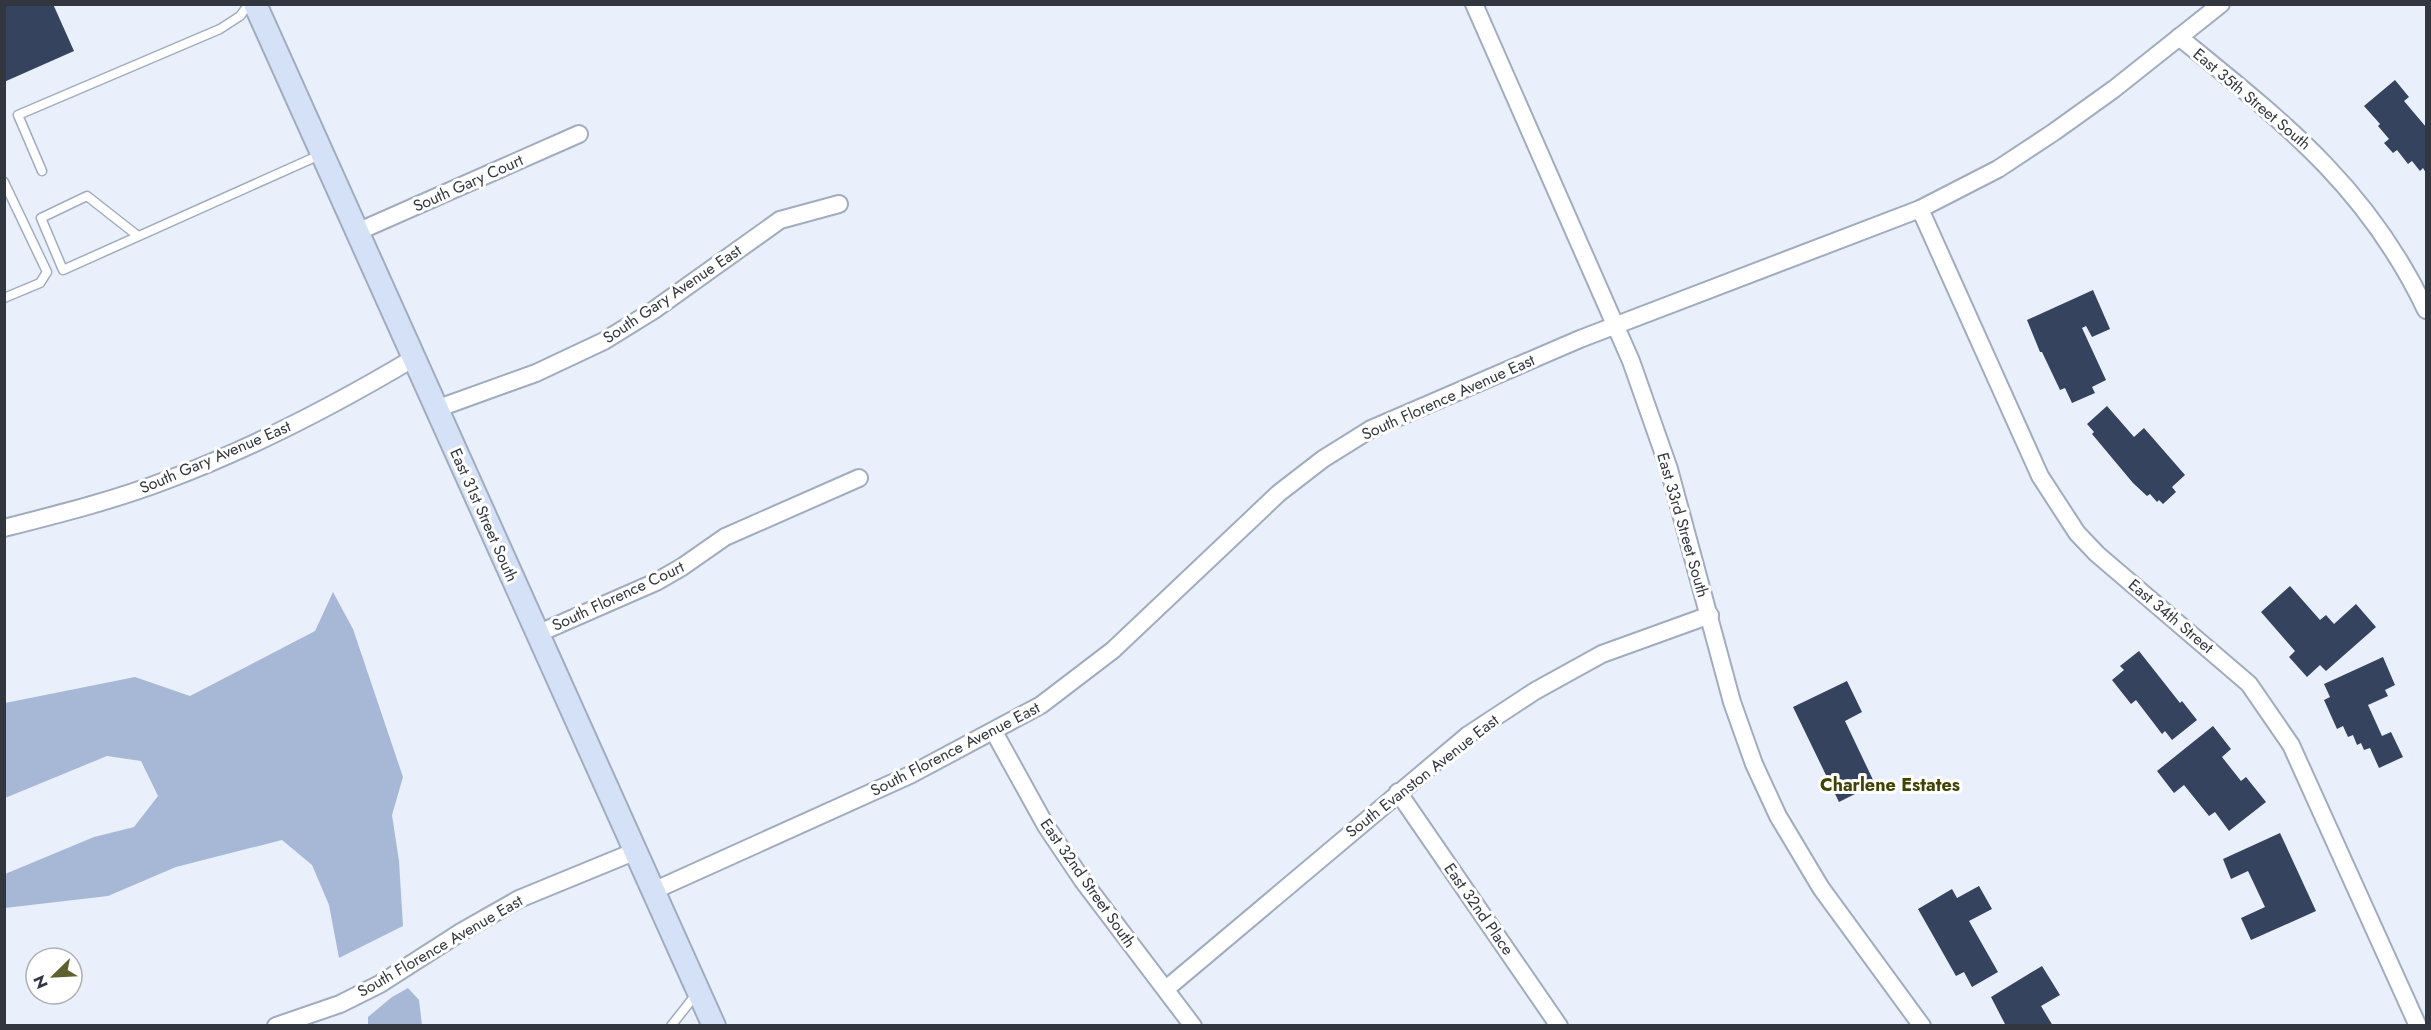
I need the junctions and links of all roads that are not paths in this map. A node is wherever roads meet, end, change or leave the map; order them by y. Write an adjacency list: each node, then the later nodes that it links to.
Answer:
1 (249, 4): 8 (lane)
2 (255, 4): 7 (main road, East 31st Street South)
3 (1474, 4): 16 (street, East 33rd Street South)
4 (2221, 4): 5 (street, South Florence Avenue East)
5 (2179, 37): 11 (street, South Florence Avenue East); 15 (street, East 35th Street South)
6 (579, 134): 12 (street, South Gary Court)
7 (322, 154): 12 (main road, East 31st Street South); 13 (lane)
8 (42, 171)
9 (4, 182): 14 (lane)
10 (840, 204): 18 (street, South Gary Avenue East)
11 (1920, 209): 16 (street, South Florence Avenue East); 35 (street, East 34th Street)
12 (357, 232): 17 (main road, East 31st Street South)
13 (138, 236): 13 (lane)
14 (4, 298)
15 (2427, 310)
16 (1616, 324): 21 (street, East 33rd Street South); 23 (street, South Florence Avenue East)
17 (414, 358): 18 (main road, East 31st Street South); 20 (street, South Gary Avenue East)
18 (436, 409): 22 (main road, East 31st Street South)
19 (859, 478): 22 (street, South Florence Court)
20 (4, 528)
21 (1710, 615): 24 (street, South Evanston Avenue East); 34 (street, East 33rd Street South)
22 (537, 634): 25 (main road, East 31st Street South)
23 (994, 732): 26 (street, South Florence Avenue East); 27 (street, East 32nd Street South)
24 (1398, 792): 27 (street, South Evanston Avenue East); 33 (street, East 32nd Place)
25 (636, 851): 26 (main road, East 31st Street South); 29 (street, South Florence Avenue East)
26 (654, 891): 28 (main road, East 31st Street South)
27 (1166, 989): 32 (street, East 32nd Street South)
28 (698, 991): 30 (lane); 31 (main road, East 31st Street South)
29 (276, 1026)
30 (671, 1026)
31 (714, 1026)
32 (1192, 1026)
33 (1559, 1026)
34 (1922, 1026)
35 (2418, 1026)

